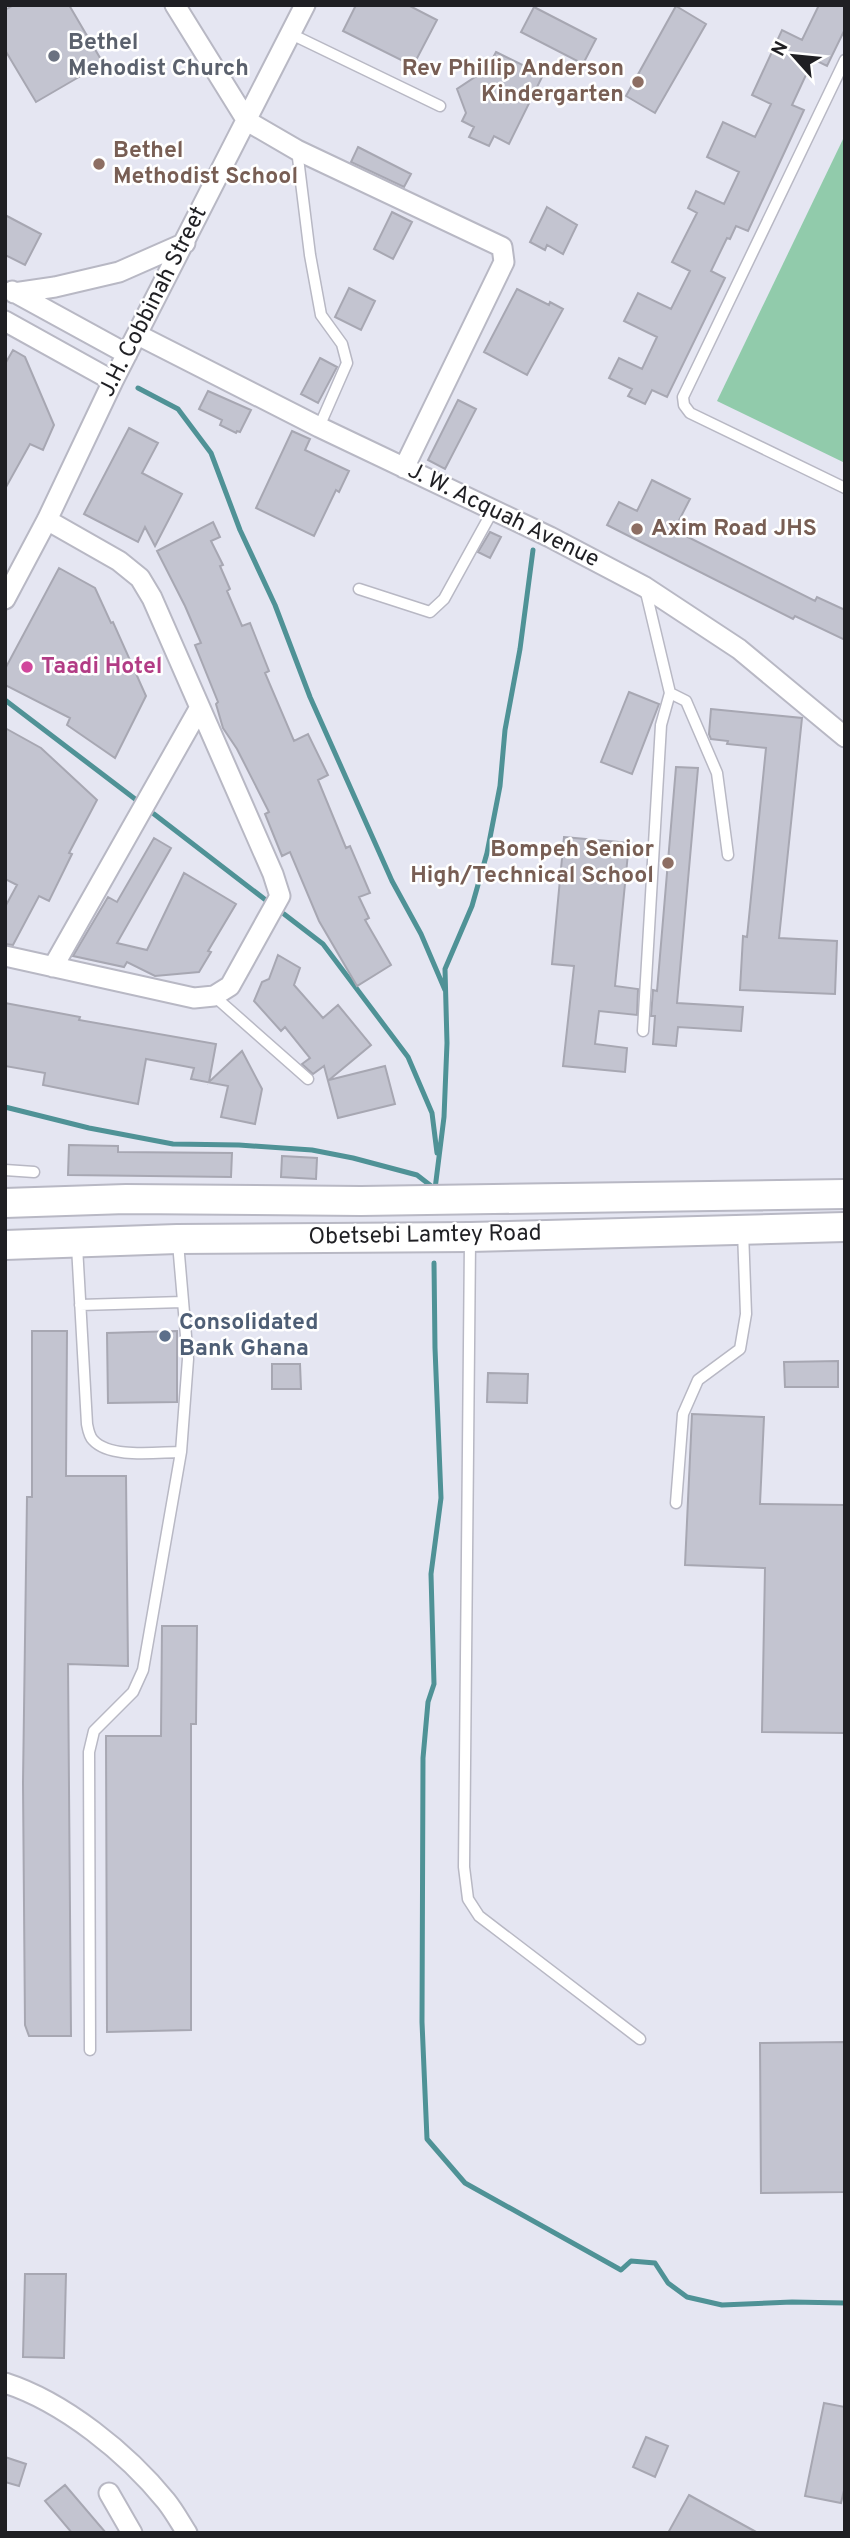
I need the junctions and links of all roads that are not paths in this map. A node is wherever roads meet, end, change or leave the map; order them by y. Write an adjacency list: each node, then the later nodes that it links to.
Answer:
1 (175, 5): 6 (street)
2 (305, 5): 3 (street, J.H. Cobbinah Street)
3 (291, 34): 5 (lane); 6 (street, J.H. Cobbinah Street)
4 (845, 60): 16 (lane)
5 (440, 106)
6 (247, 121): 7 (street); 8 (street, J.H. Cobbinah Street)
7 (297, 150): 14 (lane); 15 (street)
8 (185, 243): 9 (street); 11 (street, J.H. Cobbinah Street)
9 (10, 290): 12 (street)
10 (5, 321): 13 (street)
11 (138, 335): 12 (street, J.H. Cobbinah Street); 14 (street, J. W. Acquah Avenue)
12 (127, 354): 13 (street, J.H. Cobbinah Street)
13 (113, 381): 18 (street, J.H. Cobbinah Street)
14 (319, 427): 15 (street, J. W. Acquah Avenue)
15 (404, 468): 17 (street, J. W. Acquah Avenue)
16 (845, 488)
17 (493, 510): 19 (street, J. W. Acquah Avenue); 20 (lane)
18 (47, 520): 21 (street, J.H. Cobbinah Street); 23 (street)
19 (645, 587): 22 (lane); 24 (street, J. W. Acquah Avenue)
20 (359, 589)
21 (5, 599)
22 (670, 693): 25 (lane); 29 (lane)
23 (199, 709): 27 (street); 28 (street)
24 (845, 737)
25 (729, 855)
26 (5, 956): 27 (street)
27 (53, 967): 28 (street)
28 (214, 996): 30 (lane)
29 (643, 1031)
30 (308, 1079)
31 (5, 1170): 32 (lane)
32 (34, 1172)
33 (845, 1194): 34 (main road, Obetsebi Lamtey Road)
34 (5, 1203)
35 (845, 1227): 36 (main road, Obetsebi Lamtey Road)
36 (743, 1228): 37 (main road, Obetsebi Lamtey Road); 44 (lane)
37 (470, 1237): 38 (main road, Obetsebi Lamtey Road); 45 (lane)
38 (177, 1239): 39 (main road, Obetsebi Lamtey Road); 41 (lane)
39 (77, 1244): 40 (main road, Obetsebi Lamtey Road); 42 (lane)
40 (5, 1245)
41 (183, 1302): 42 (lane); 43 (lane)
42 (80, 1305): 43 (lane)
43 (181, 1452): 46 (lane)
44 (676, 1503)
45 (640, 2039)
46 (90, 2050)
47 (5, 2384): 50 (street)
48 (109, 2493): 49 (street)
49 (132, 2533)
50 (187, 2533)

